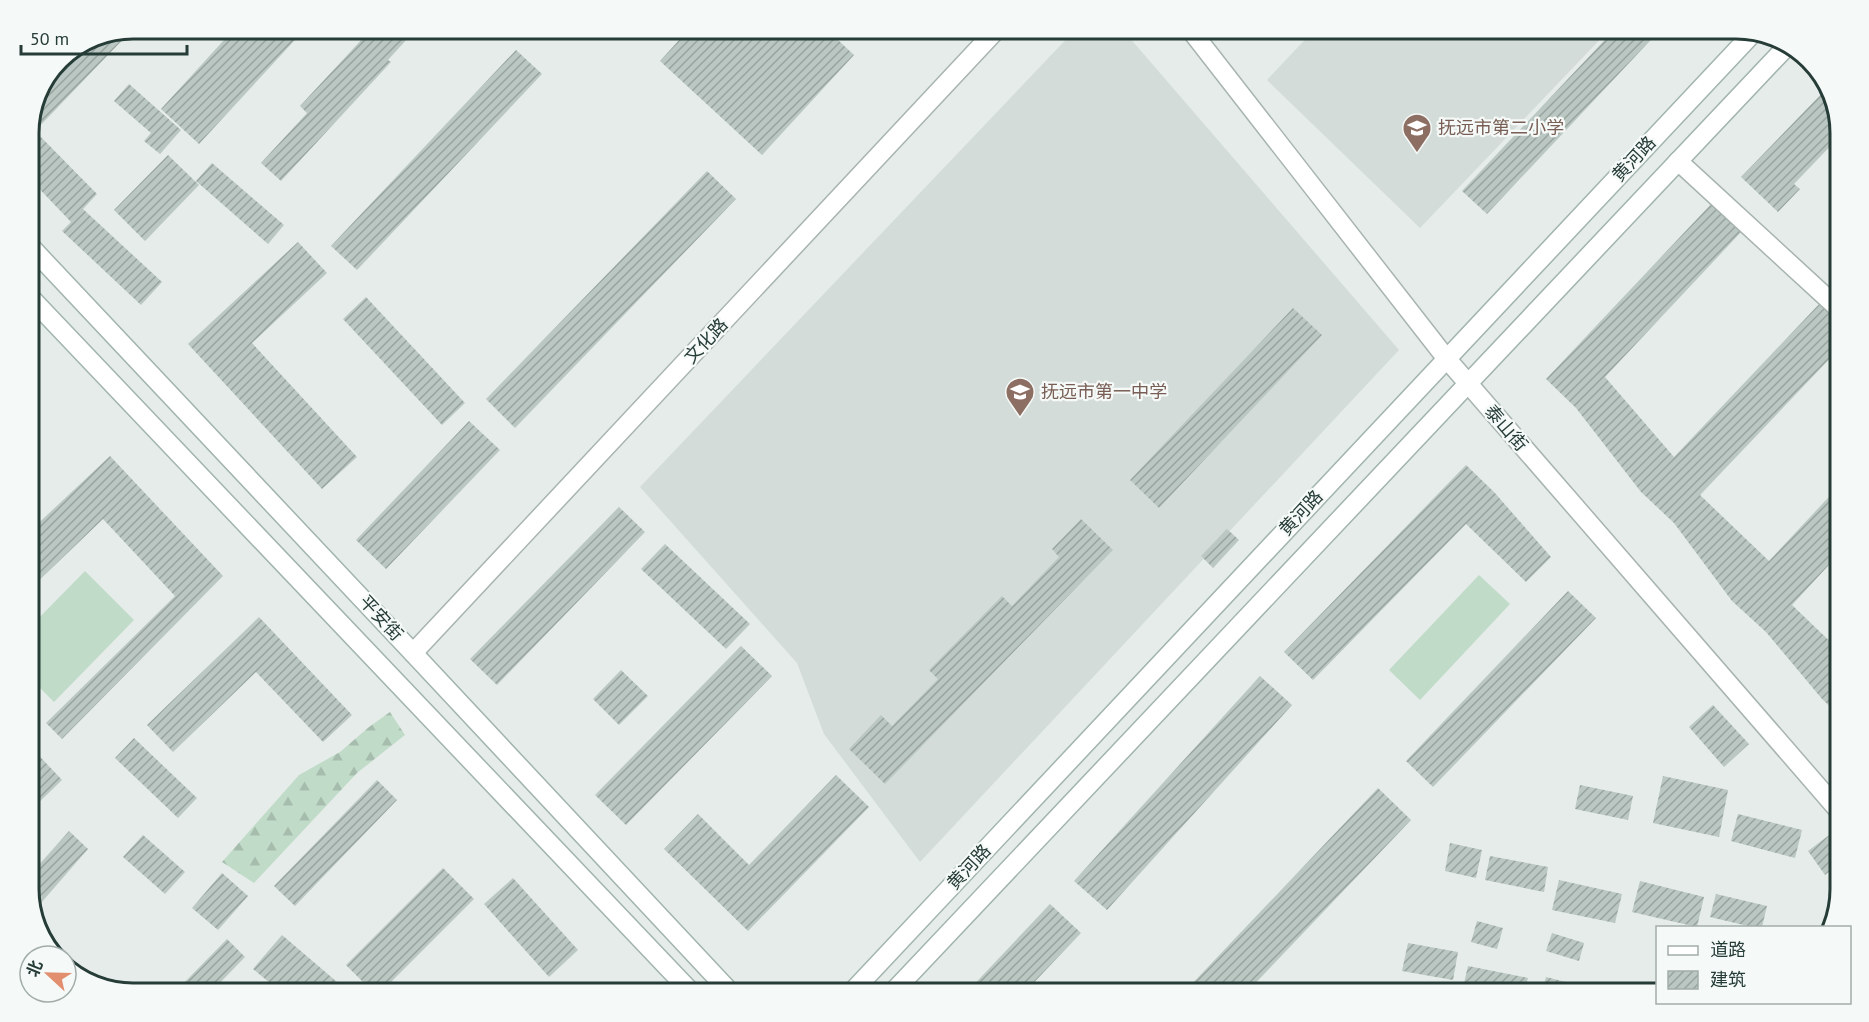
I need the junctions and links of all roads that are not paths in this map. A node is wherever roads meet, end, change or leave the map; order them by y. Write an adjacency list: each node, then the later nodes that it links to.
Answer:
1 (988, 39): 11 (main road, 文化路)
2 (1198, 39): 9 (main road, 泰山街)
3 (1747, 40): 9 (main road, 黄河路)
4 (1782, 52): 5 (main road, 黄河路)
5 (1678, 161): 7 (main road); 10 (main road, 黄河路)
6 (39, 256): 11 (main road, 平安街)
7 (1830, 301)
8 (39, 307): 13 (main road, 平安街)
9 (1446, 358): 10 (main road, 泰山街); 15 (main road, 黄河路)
10 (1468, 384): 12 (main road, 泰山街); 16 (main road, 黄河路)
11 (413, 652): 14 (main road, 平安街)
12 (1830, 800)
13 (682, 983)
14 (722, 983)
15 (860, 983)
16 (901, 983)

